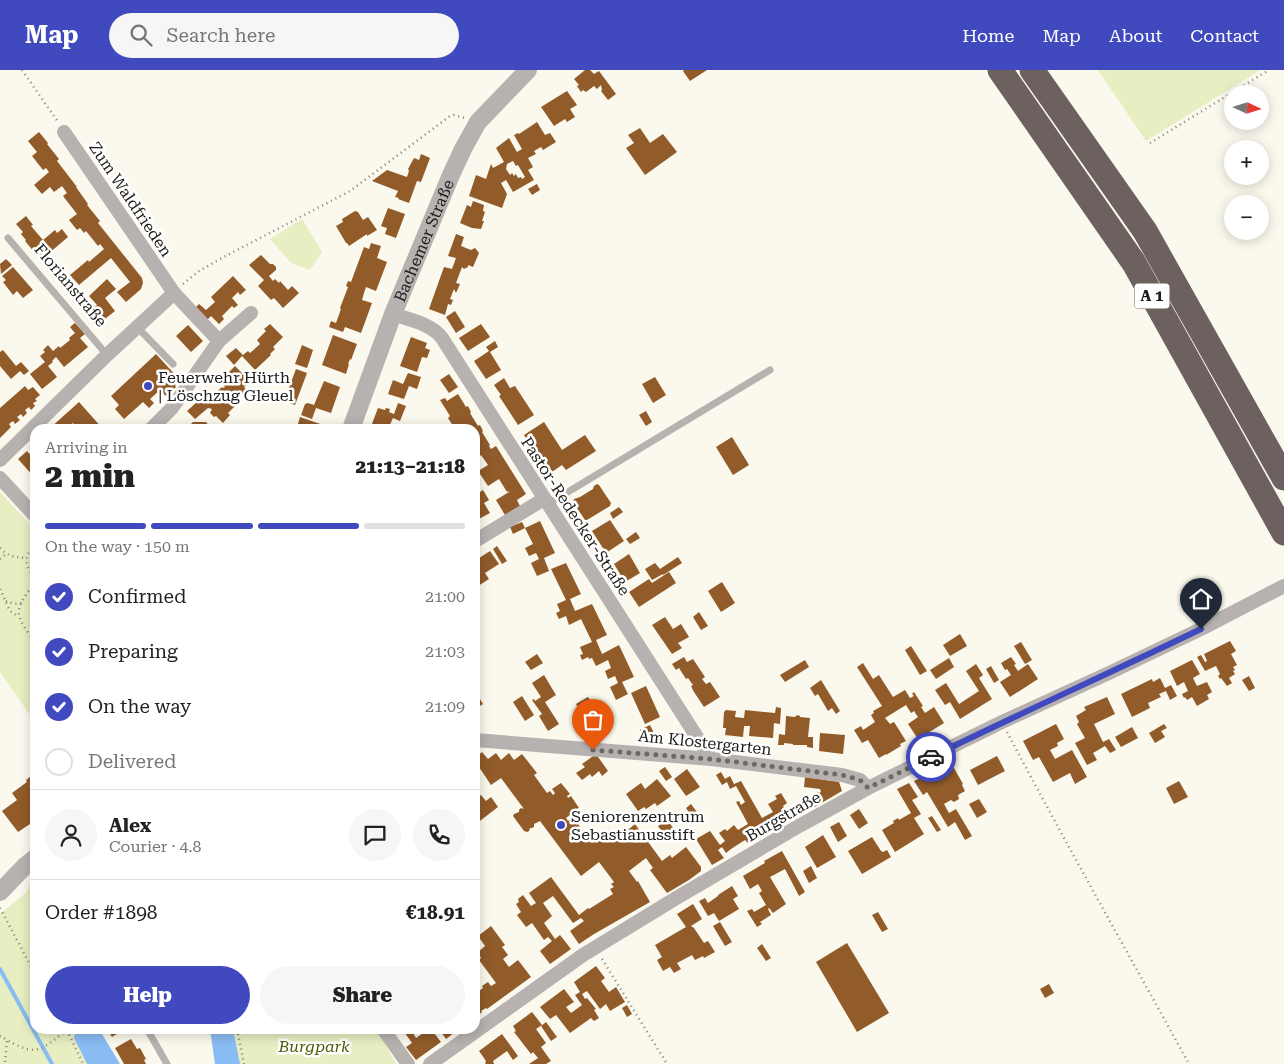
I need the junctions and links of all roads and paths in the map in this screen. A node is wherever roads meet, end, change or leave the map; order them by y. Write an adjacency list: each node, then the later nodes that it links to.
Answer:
1 (22, 70): 7 (path)
2 (528, 70): 6 (street, Bachemer Straße)
3 (1000, 70): 27 (highway, A 1)
4 (1032, 70): 24 (highway, A 1)
5 (1269, 70): 8 (path)
6 (478, 122): 10 (path); 12 (street, Bachemer Straße)
7 (64, 132): 10 (street, Zum Waldfrieden)
8 (1150, 143)
9 (8, 238): 15 (lane, Florianstraße)
10 (174, 293): 13 (street, Florianstraße); 14 (street, Zum Waldfrieden)
11 (251, 313): 14 (street)
12 (393, 314): 20 (street, Bachemer Straße); 25 (street, Pastor-Redecker-Straße)
13 (138, 327): 15 (street, Florianstraße); 16 (lane)
14 (218, 341): 19 (street)
15 (107, 354): 18 (street, Florianstraße)
16 (173, 364)
17 (770, 370): 25 (lane)
18 (36, 424)
19 (155, 424)
20 (352, 424)
21 (30, 430): 22 (street, Florianstraße)
22 (0, 460)
23 (0, 478): 26 (street)
24 (1284, 478)
25 (546, 502): 28 (street); 44 (street, Pastor-Redecker-Straße)
26 (30, 511)
27 (1284, 534)
28 (480, 538)
29 (0, 548): 31 (path)
30 (30, 550): 32 (path)
31 (6, 554): 32 (path); 33 (path)
32 (26, 558): 34 (path)
33 (0, 559)
34 (30, 572)
35 (1284, 586): 42 (street, Burgstraße)
36 (0, 589): 38 (path)
37 (30, 589): 39 (path)
38 (6, 601): 39 (path); 40 (path)
39 (22, 603): 40 (path)
40 (19, 617): 41 (path)
41 (30, 634)
42 (1002, 722): 45 (street, Burgstraße); 67 (path)
43 (480, 740): 44 (street, Am Klostergarten)
44 (711, 759): 45 (street, Am Klostergarten)
45 (868, 788): 49 (street, Burgstraße)
46 (30, 862): 47 (street)
47 (0, 892)
48 (0, 908): 50 (path)
49 (595, 947): 51 (street, Burgstraße); 66 (path)
50 (30, 965)
51 (480, 1029)
52 (61, 1034): 59 (path)
53 (69, 1034): 61 (path)
54 (150, 1034): 62 (lane)
55 (238, 1034): 63 (path)
56 (387, 1034): 64 (street)
57 (472, 1034): 65 (street, Burgstraße)
58 (0, 1036): 59 (path)
59 (7, 1040): 60 (path)
60 (5, 1062)
61 (83, 1064)
62 (167, 1064)
63 (244, 1064)
64 (408, 1064)
65 (430, 1064)
66 (667, 1064)
67 (1188, 1064)

